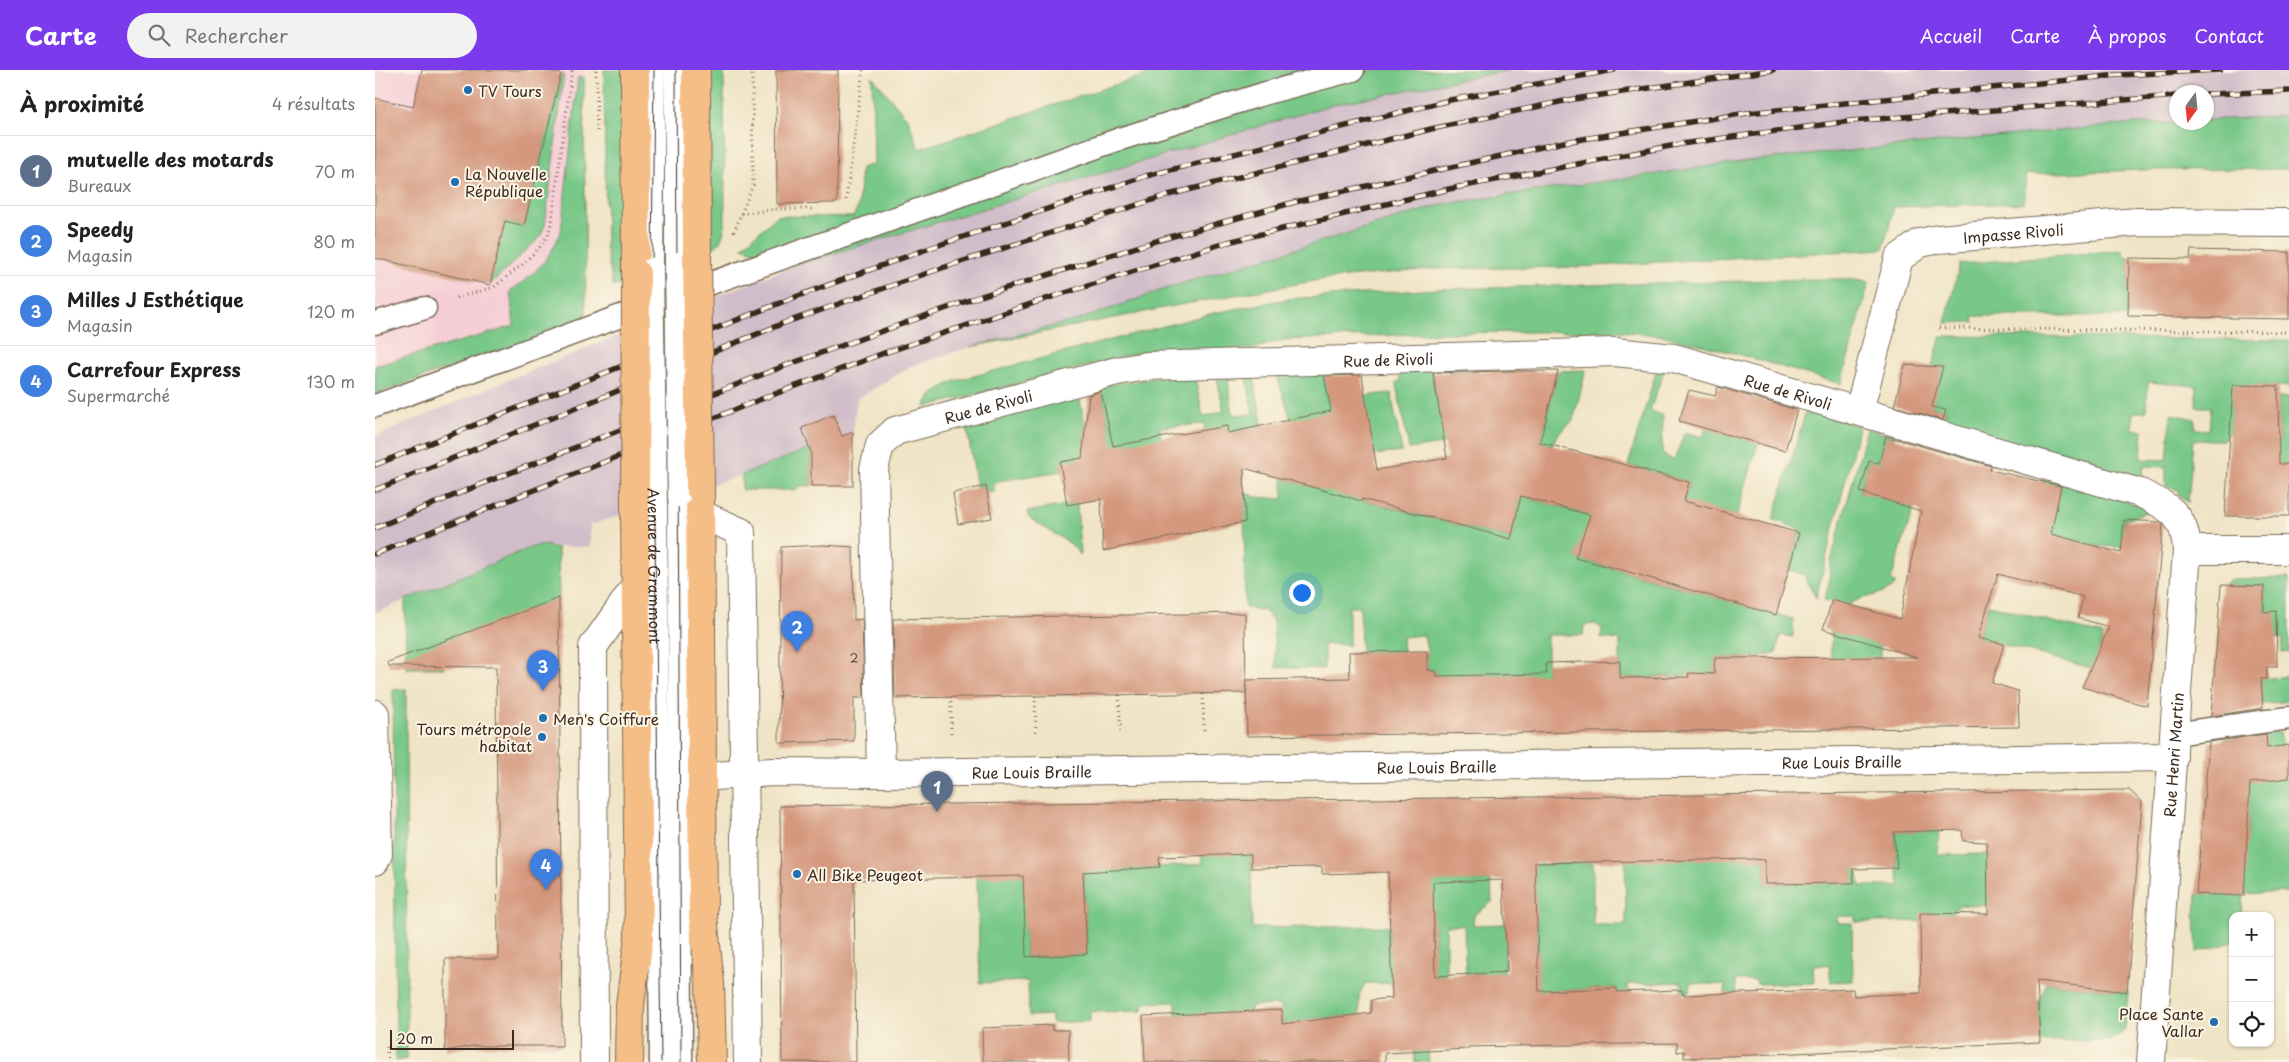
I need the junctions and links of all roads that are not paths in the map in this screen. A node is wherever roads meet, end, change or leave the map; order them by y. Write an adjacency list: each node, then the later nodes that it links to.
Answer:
1 (635, 70): 8 (main road, Avenue de Grammont)
2 (654, 70): 8 (lane, Avenue de Grammont)
3 (676, 70): 7 (lane, Avenue de Grammont)
4 (696, 70): 7 (main road, Avenue de Grammont)
5 (1353, 70): 11 (lane)
6 (2289, 223): 12 (street, Impasse Rivoli)
7 (686, 260): 13 (main road, Avenue de Grammont, bridge)
8 (644, 271): 14 (main road, Avenue de Grammont, bridge)
9 (425, 308): 10 (lane)
10 (375, 322)
11 (375, 406)
12 (1859, 411): 15 (street, Rue de Rivoli); 22 (street, Rue de Rivoli)
13 (693, 499): 21 (street); 23 (main road, Avenue de Grammont); 28 (lane, Avenue de Grammont)
14 (645, 507): 17 (main road, Avenue de Grammont); 27 (lane, Avenue de Grammont)
15 (2187, 550): 16 (street); 20 (street, Rue Henri Martin)
16 (2289, 550)
17 (636, 586): 25 (street, Avenue de Grammont); 26 (main road, Avenue de Grammont)
18 (375, 714): 24 (street)
19 (2289, 718): 20 (lane)
20 (2174, 745): 22 (street, Rue Louis Braille); 31 (street, Rue Henri Martin)
21 (744, 774): 22 (street, Rue Louis Braille); 23 (street, Rue Louis Braille); 30 (street)
22 (881, 774)
23 (701, 777): 29 (main road, Avenue de Grammont)
24 (375, 862)
25 (594, 1062)
26 (629, 1062)
27 (661, 1062)
28 (681, 1062)
29 (712, 1062)
30 (748, 1062)
31 (2151, 1062)

